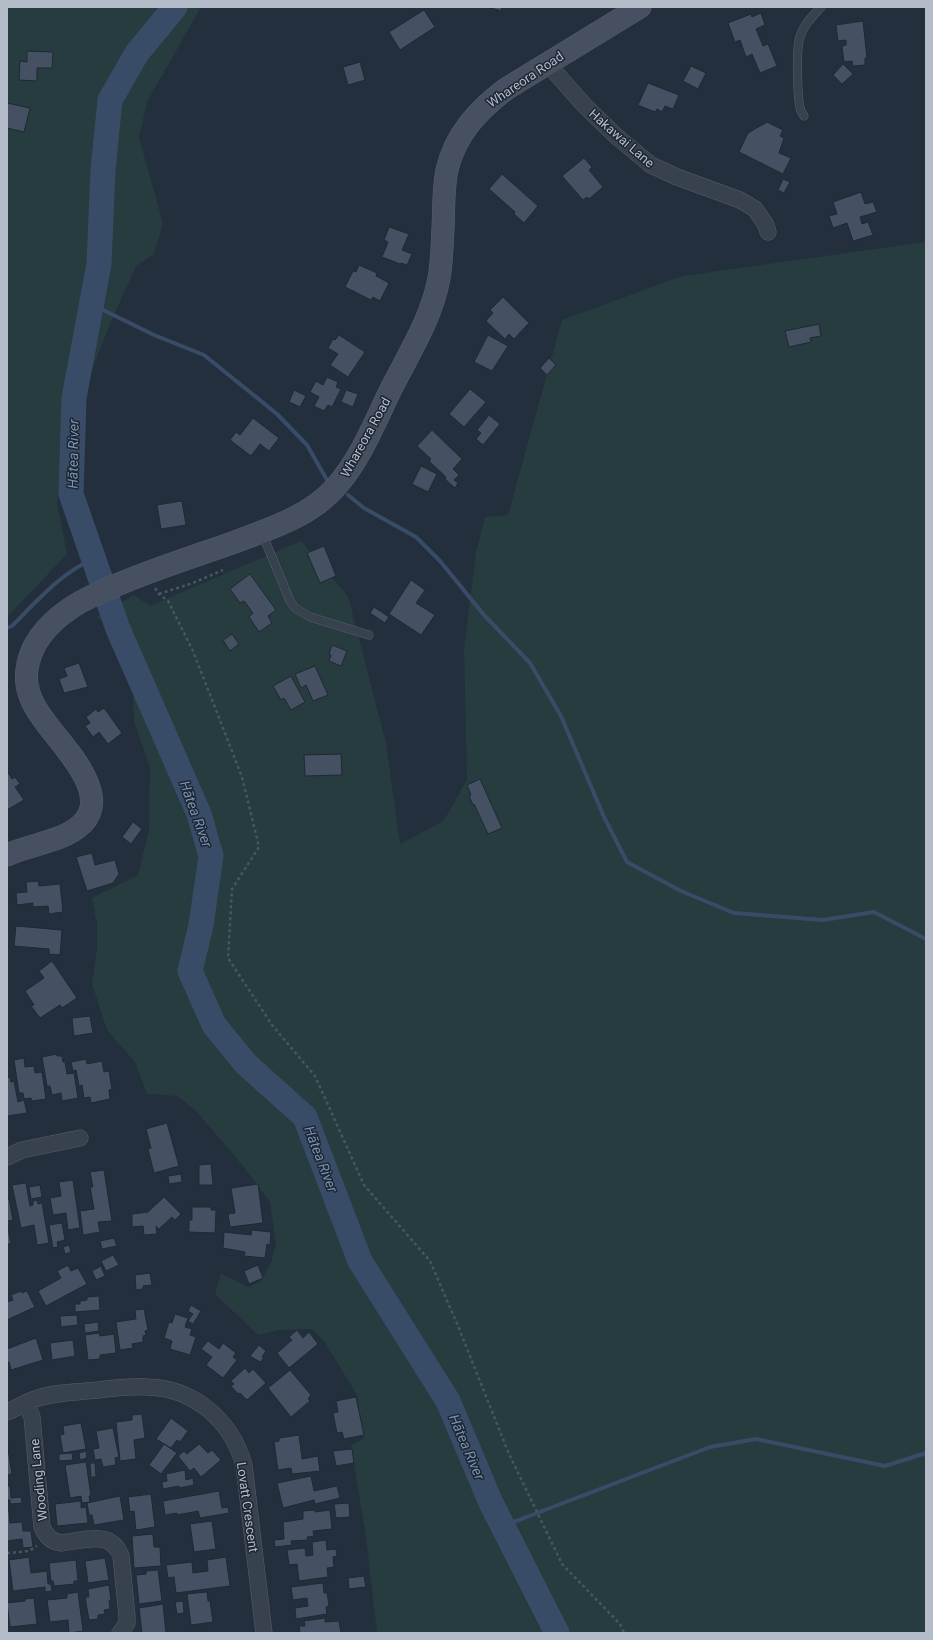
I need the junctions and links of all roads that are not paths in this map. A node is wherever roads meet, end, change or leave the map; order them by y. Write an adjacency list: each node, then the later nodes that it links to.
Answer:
1 (640, 7): 3 (street, Whareora Road)
2 (821, 7): 4 (lane)
3 (547, 63): 5 (street, Hakawai Lane); 6 (street, Whareora Road)
4 (804, 116)
5 (768, 232)
6 (262, 532): 7 (lane); 8 (street, Whareora Road)
7 (369, 635)
8 (7, 855)
9 (80, 1138): 10 (street)
10 (7, 1157)
11 (26, 1403): 12 (street, Lovatt Crescent); 13 (street, Wooding Lane); 14 (street, Lovatt Crescent)
12 (7, 1412)
13 (120, 1633)
14 (264, 1633)

